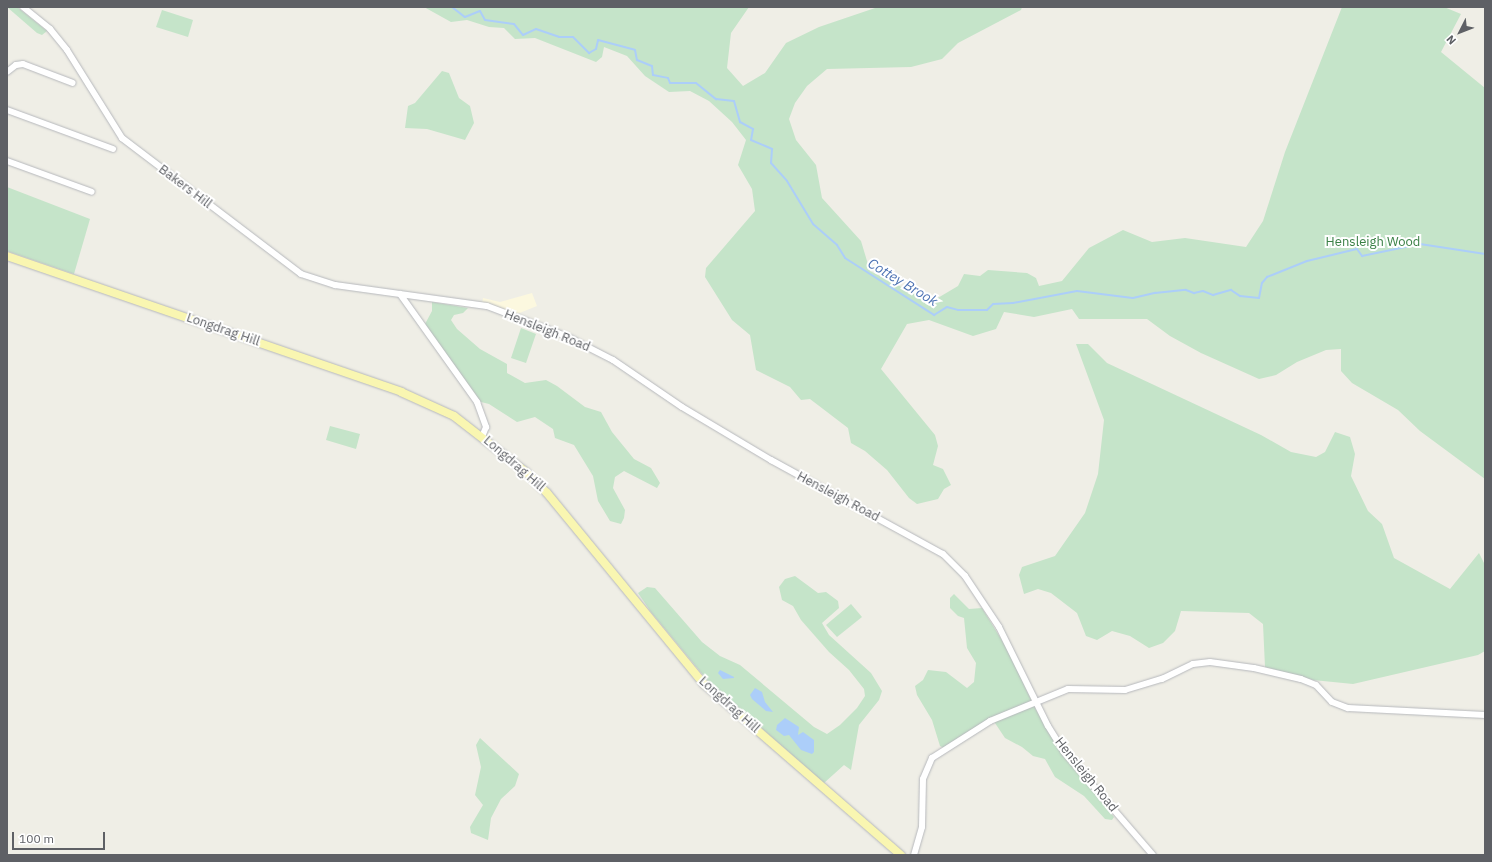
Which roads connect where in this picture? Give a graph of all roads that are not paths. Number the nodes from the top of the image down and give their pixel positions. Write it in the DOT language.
graph roads {
  1 [pos="23,7"];
  2 [pos="8,71"];
  3 [pos="73,83"];
  4 [pos="7,110"];
  5 [pos="113,149"];
  6 [pos="7,162"];
  7 [pos="92,192"];
  8 [pos="7,256"];
  9 [pos="400,294"];
  10 [pos="482,437"];
  11 [pos="1036,702"];
  12 [pos="1485,715"];
  13 [pos="901,855"];
  14 [pos="914,855"];
  15 [pos="1153,855"];
  1 -- 9 [label="street, Bakers Hill"];
  2 -- 3 [label="street"];
  4 -- 5 [label="street"];
  6 -- 7 [label="street"];
  8 -- 10 [label="main road, Longdrag Hill"];
  9 -- 10 [label="street"];
  9 -- 11 [label="street, Hensleigh Road"];
  10 -- 13 [label="main road, Longdrag Hill"];
  11 -- 12 [label="street"];
  11 -- 14 [label="street"];
  11 -- 15 [label="street, Hensleigh Road"];
}
